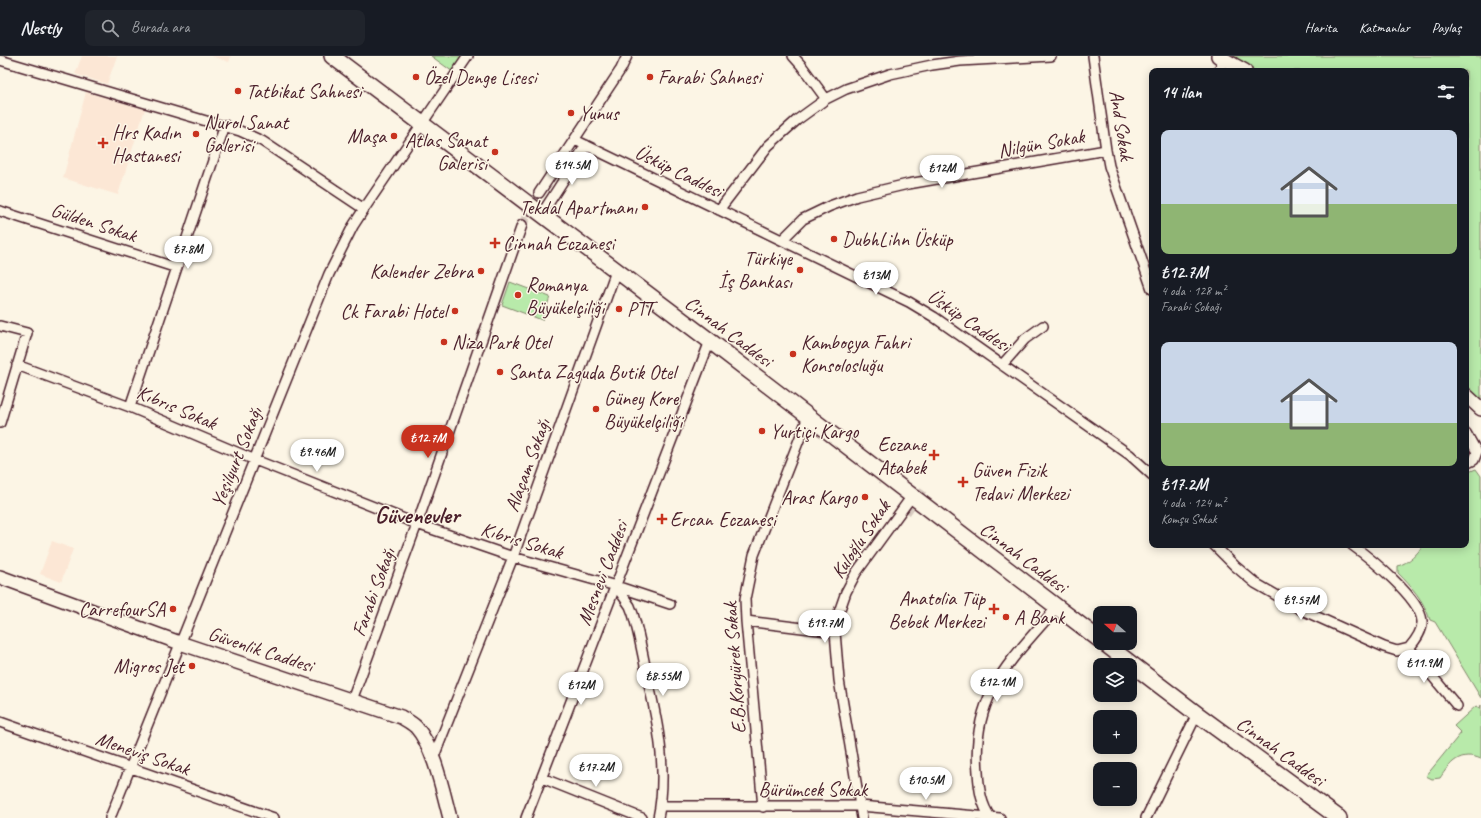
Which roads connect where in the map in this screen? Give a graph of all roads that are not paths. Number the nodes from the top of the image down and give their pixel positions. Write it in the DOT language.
graph roads {
  1 [pos="332,56"];
  2 [pos="468,56"];
  3 [pos="626,56"];
  4 [pos="792,56"];
  5 [pos="1051,56"];
  6 [pos="1094,56"];
  7 [pos="0,60"];
  8 [pos="1220,62"];
  9 [pos="1237,68"];
  10 [pos="826,99"];
  11 [pos="422,124"];
  12 [pos="225,125"];
  13 [pos="575,140"];
  14 [pos="586,146"];
  15 [pos="1106,150"];
  16 [pos="539,194"];
  17 [pos="364,209"];
  18 [pos="719,210"];
  19 [pos="0,211"];
  20 [pos="541,215"];
  21 [pos="522,225"];
  22 [pos="782,240"];
  23 [pos="177,268"];
  24 [pos="616,271"];
  25 [pos="1149,280"];
  26 [pos="0,326"];
  27 [pos="1043,326"];
  28 [pos="710,341"];
  29 [pos="17,365"];
  30 [pos="1002,365"];
  31 [pos="1469,398"];
  32 [pos="130,407"];
  33 [pos="1481,409"];
  34 [pos="808,417"];
  35 [pos="0,423"];
  36 [pos="1469,438"];
  37 [pos="255,460"];
  38 [pos="1469,462"];
  39 [pos="1149,472"];
  40 [pos="912,496"];
  41 [pos="417,524"];
  42 [pos="1217,548"];
  43 [pos="1356,548"];
  44 [pos="513,557"];
  45 [pos="0,577"];
  46 [pos="616,586"];
  47 [pos="670,604"];
  48 [pos="1057,607"];
  49 [pos="746,620"];
  50 [pos="835,632"];
  51 [pos="1093,635"];
  52 [pos="180,643"];
  53 [pos="1409,648"];
  54 [pos="1113,650"];
  55 [pos="352,700"];
  56 [pos="1457,706"];
  57 [pos="1197,714"];
  58 [pos="0,722"];
  59 [pos="433,760"];
  60 [pos="130,768"];
  61 [pos="542,778"];
  62 [pos="660,806"];
  63 [pos="860,806"];
  64 [pos="763,807"];
  65 [pos="991,817"];
  66 [pos="110,818"];
  67 [pos="274,818"];
  68 [pos="450,818"];
  69 [pos="526,818"];
  70 [pos="642,818"];
  71 [pos="658,818"];
  72 [pos="862,818"];
  73 [pos="1000,818"];
  74 [pos="1146,818"];
  75 [pos="1339,818"];
  1 -- 11 [label="main road, Cinnah Caddesi"];
  2 -- 11 [label="street, Yeşilyurt Sokağı"];
  3 -- 13 [label="street"];
  4 -- 10 [label="street"];
  5 -- 10 [label="street"];
  6 -- 15 [label="street, And Sokak"];
  7 -- 12 [label="street"];
  8 -- 9 [label="main road"];
  10 -- 18 [label="street"];
  11 -- 17 [label="street, Yeşilyurt Sokağı"];
  11 -- 20 [label="main road, Cinnah Caddesi"];
  12 -- 17 [label="street"];
  12 -- 23 [label="street"];
  13 -- 14 [label="street, Üsküp Caddesi"];
  13 -- 16 [label="street"];
  14 -- 18 [label="street, Üsküp Caddesi"];
  14 -- 20 [label="street"];
  15 -- 22 [label="street, Nilgün Sokak"];
  15 -- 25 [label="street, And Sokak"];
  17 -- 37 [label="street, Yeşilyurt Sokağı"];
  18 -- 22 [label="street, Üsküp Caddesi"];
  19 -- 23 [label="street, Gülden Sokak"];
  20 -- 24 [label="main road, Cinnah Caddesi"];
  21 -- 41 [label="street, Farabi Sokağı"];
  22 -- 30 [label="street, Üsküp Caddesi"];
  23 -- 32 [label="street"];
  24 -- 28 [label="main road, Cinnah Caddesi"];
  24 -- 44 [label="street, Alaçam Sokağı"];
  26 -- 29 [label="street"];
  27 -- 30 [label="street"];
  28 -- 34 [label="main road, Cinnah Caddesi"];
  28 -- 46 [label="street, Mesnevi Caddesi"];
  29 -- 32 [label="street, Kıbrıs Sokak"];
  29 -- 35 [label="street"];
  30 -- 39 [label="street, Üsküp Caddesi"];
  31 -- 33 [label="main road"];
  32 -- 37 [label="street, Kıbrıs Sokak"];
  34 -- 40 [label="main road, Cinnah Caddesi"];
  34 -- 49 [label="street, E.B.Koryürek Sokak"];
  36 -- 38 [label="street"];
  37 -- 41 [label="street, Kıbrıs Sokak"];
  37 -- 52 [label="street, Yeşilyurt Sokağı"];
  40 -- 48 [label="main road, Cinnah Caddesi"];
  40 -- 50 [label="street, Kuloğlu Sokak"];
  41 -- 44 [label="street, Kıbrıs Sokak"];
  41 -- 55 [label="street, Farabi Sokağı"];
  42 -- 53 [label="street"];
  43 -- 53 [label="street"];
  44 -- 46 [label="street, Kıbrıs Sokak"];
  44 -- 59 [label="street, Alaçam Sokağı"];
  45 -- 52 [label="main road, Güvenlik Caddesi"];
  46 -- 47 [label="street, Kıbrıs Sokak"];
  46 -- 61 [label="street, Mesnevi Caddesi"];
  46 -- 62 [label="street"];
  48 -- 51 [label="main road, Cinnah Caddesi"];
  48 -- 65 [label="street"];
  49 -- 50 [label="street"];
  49 -- 64 [label="street, E.B.Koryürek Sokak"];
  50 -- 63 [label="street, Kuloğlu Sokak"];
  52 -- 55 [label="main road, Güvenlik Caddesi"];
  52 -- 60 [label="street, Yeşilyurt Sokağı"];
  53 -- 56 [label="street"];
  54 -- 57 [label="main road, Cinnah Caddesi"];
  55 -- 59 [label="main road, Güvenlik Caddesi"];
  57 -- 74 [label="street"];
  57 -- 75 [label="main road, Cinnah Caddesi"];
  58 -- 60 [label="street, Meneviş Sokak"];
  59 -- 68 [label="main road, Güvenlik Caddesi"];
  60 -- 66 [label="street, Yeşilyurt Sokağı"];
  60 -- 67 [label="street, Meneviş Sokak"];
  61 -- 69 [label="street, Mesnevi Caddesi"];
  61 -- 70 [label="street"];
  62 -- 64 [label="street, Bürümcek Sokak"];
  62 -- 71 [label="street"];
  63 -- 64 [label="street, Bürümcek Sokak"];
  63 -- 65 [label="street, Bürümcek Sokak"];
  63 -- 72 [label="street, Kuloğlu Sokak"];
  65 -- 73 [label="street, Bürümcek Sokak"];
}
